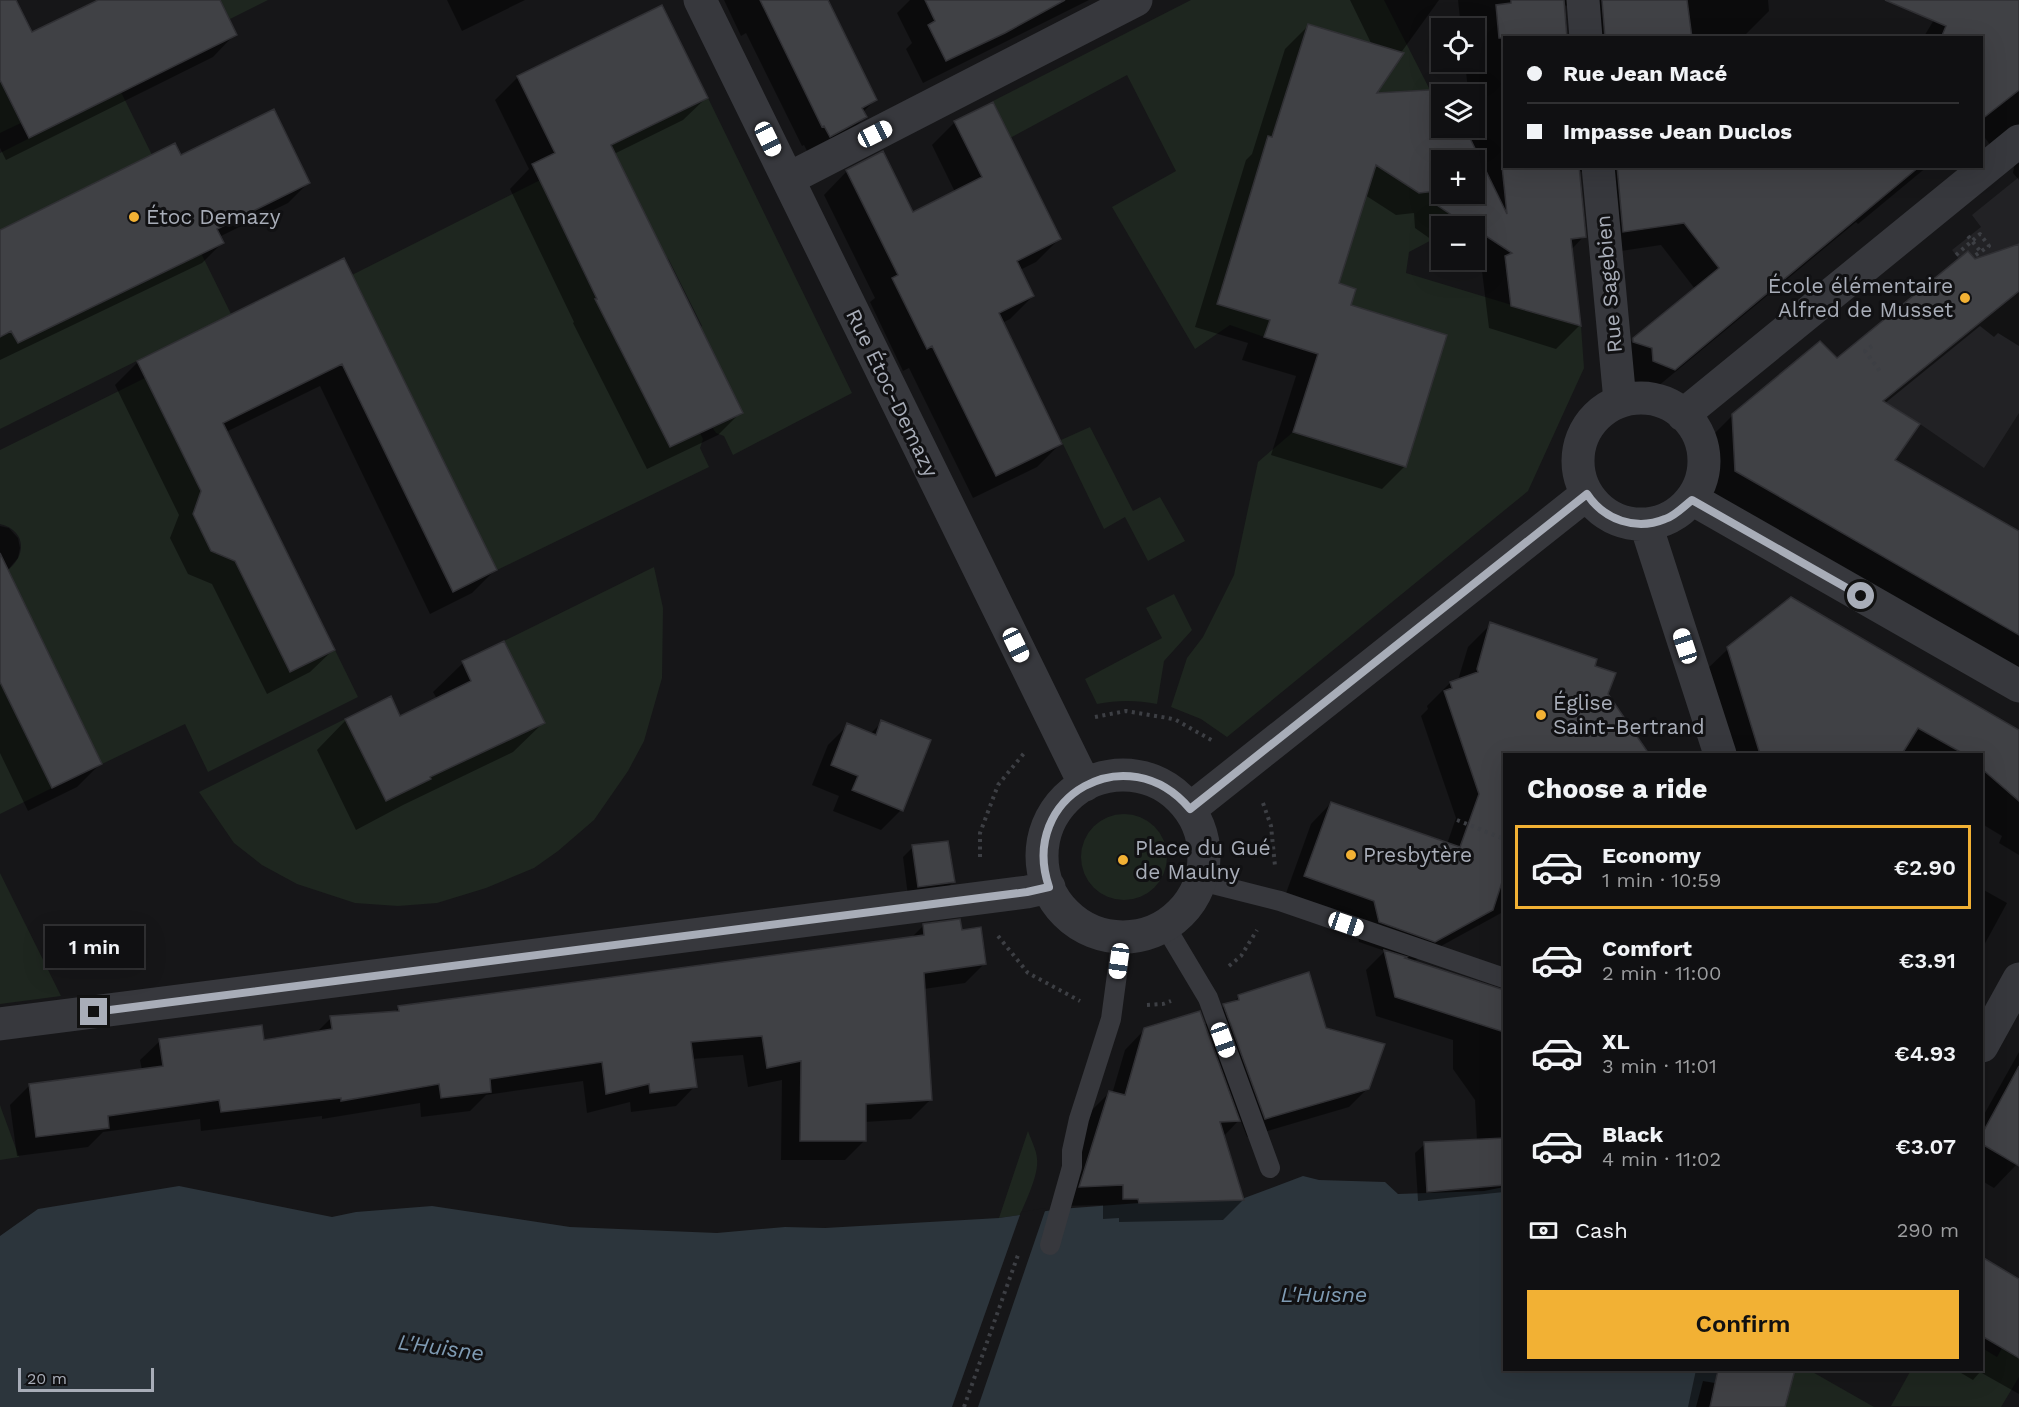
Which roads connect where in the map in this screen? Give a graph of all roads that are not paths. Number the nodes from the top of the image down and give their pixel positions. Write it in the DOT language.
graph roads {
  1 [pos="700,0"];
  2 [pos="1136,0"];
  3 [pos="1582,0"];
  4 [pos="1586,36"];
  5 [pos="2019,141"];
  6 [pos="1598,168"];
  7 [pos="788,179"];
  8 [pos="1620,401"];
  9 [pos="1683,415"];
  10 [pos="1587,494"];
  11 [pos="1692,500"];
  12 [pos="1646,525"];
  13 [pos="2019,686"];
  14 [pos="1720,753"];
  15 [pos="1084,785"];
  16 [pos="1190,809"];
  17 [pos="1201,881"];
  18 [pos="1049,887"];
  19 [pos="1165,926"];
  20 [pos="1122,937"];
  21 [pos="1503,978"];
  22 [pos="2019,979"];
  23 [pos="0,1024"];
  24 [pos="1983,1044"];
  25 [pos="1270,1168"];
  26 [pos="1050,1245"];
  1 -- 7 [label="street, Rue Étoc-Demazy"];
  2 -- 7 [label="street"];
  3 -- 4 [label="street"];
  5 -- 9 [label="street"];
  6 -- 8 [label="street, Rue Sagebien"];
  7 -- 15 [label="street, Rue Étoc-Demazy"];
  8 -- 9 [label="street"];
  8 -- 10 [label="street"];
  9 -- 11 [label="street"];
  10 -- 12 [label="street"];
  10 -- 16 [label="street"];
  11 -- 12 [label="street"];
  11 -- 13 [label="street"];
  12 -- 14 [label="street"];
  15 -- 16 [label="street"];
  15 -- 18 [label="street"];
  16 -- 17 [label="street"];
  17 -- 19 [label="street"];
  17 -- 21 [label="lane"];
  18 -- 20 [label="street"];
  18 -- 23 [label="street"];
  19 -- 20 [label="street"];
  19 -- 25 [label="lane"];
  20 -- 26 [label="lane"];
  22 -- 24 [label="street"];
}
